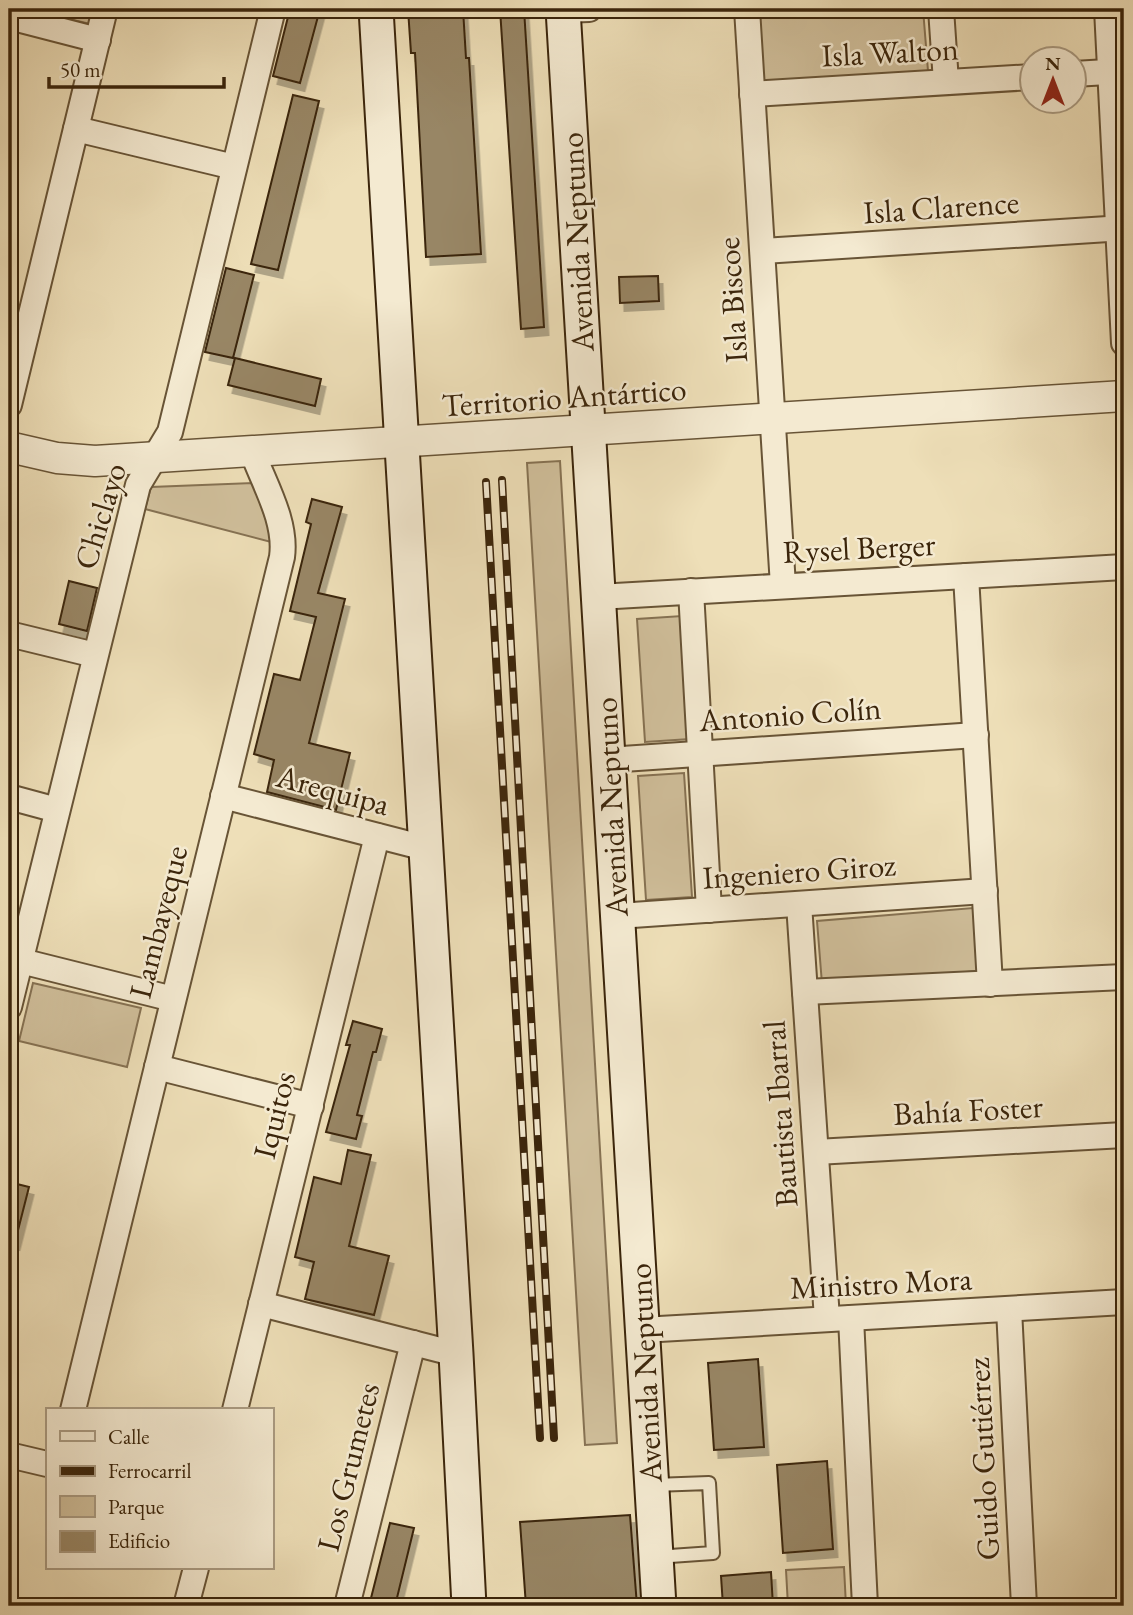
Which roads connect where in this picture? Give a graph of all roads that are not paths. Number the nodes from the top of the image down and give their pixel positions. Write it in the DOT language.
graph roads {
  1 [pos="105,9"];
  2 [pos="272,9"];
  3 [pos="376,9"];
  4 [pos="572,9"];
  5 [pos="747,9"];
  6 [pos="942,9"];
  7 [pos="1107,9"];
  8 [pos="9,18"];
  9 [pos="98,40"];
  10 [pos="1117,72"];
  11 [pos="1088,73"];
  12 [pos="1018,78"];
  13 [pos="946,82"];
  14 [pos="752,94"];
  15 [pos="76,128"];
  16 [pos="234,167"];
  17 [pos="1121,229"];
  18 [pos="762,251"];
  19 [pos="1124,343"];
  20 [pos="1124,396"];
  21 [pos="9,405"];
  22 [pos="773,419"];
  23 [pos="588,430"];
  24 [pos="402,442"];
  25 [pos="9,447"];
  26 [pos="252,451"];
  27 [pos="153,458"];
  28 [pos="1124,567"];
  29 [pos="966,576"];
  30 [pos="783,586"];
  31 [pos="691,591"];
  32 [pos="598,597"];
  33 [pos="9,634"];
  34 [pos="95,655"];
  35 [pos="976,735"];
  36 [pos="700,754"];
  37 [pos="608,760"];
  38 [pos="223,796"];
  39 [pos="9,797"];
  40 [pos="57,810"];
  41 [pos="377,836"];
  42 [pos="425,848"];
  43 [pos="985,891"];
  44 [pos="799,904"];
  45 [pos="709,910"];
  46 [pos="618,916"];
  47 [pos="14,960"];
  48 [pos="1124,977"];
  49 [pos="990,984"];
  50 [pos="805,992"];
  51 [pos="173,999"];
  52 [pos="9,1007"];
  53 [pos="156,1068"];
  54 [pos="311,1105"];
  55 [pos="1124,1135"];
  56 [pos="816,1152"];
  57 [pos="1124,1302"];
  58 [pos="261,1304"];
  59 [pos="1009,1309"];
  60 [pos="851,1318"];
  61 [pos="827,1319"];
  62 [pos="642,1330"];
  63 [pos="413,1343"];
  64 [pos="456,1354"];
  65 [pos="73,1408"];
  66 [pos="235,1408"];
  67 [pos="9,1455"];
  68 [pos="46,1464"];
  69 [pos="652,1485"];
  70 [pos="656,1557"];
  71 [pos="195,1570"];
  72 [pos="186,1606"];
  73 [pos="347,1606"];
  74 [pos="468,1606"];
  75 [pos="659,1606"];
  76 [pos="865,1606"];
  77 [pos="1024,1606"];
  1 -- 9 [label="street"];
  2 -- 16 [label="street, Chiclayo"];
  3 -- 24 [label="main road"];
  4 -- 23 [label="main road, Avenida Neptuno"];
  5 -- 14 [label="street, Isla Biscoe"];
  6 -- 13 [label="street"];
  7 -- 10 [label="street"];
  8 -- 9 [label="street"];
  9 -- 15 [label="street"];
  10 -- 11 [label="street"];
  10 -- 17 [label="street"];
  12 -- 13 [label="street, Isla Walton"];
  13 -- 14 [label="street, Isla Walton"];
  14 -- 18 [label="street, Isla Biscoe"];
  15 -- 16 [label="street"];
  15 -- 21 [label="street"];
  16 -- 27 [label="street, Chiclayo"];
  17 -- 18 [label="street, Isla Clarence"];
  17 -- 19 [label="street"];
  18 -- 22 [label="street, Isla Biscoe"];
  20 -- 22 [label="street, Territorio Antártico"];
  22 -- 23 [label="street, Territorio Antártico"];
  22 -- 30 [label="street, Isla Biscoe"];
  23 -- 24 [label="street, Territorio Antártico"];
  23 -- 32 [label="main road, Avenida Neptuno"];
  24 -- 26 [label="street, Territorio Antártico"];
  24 -- 42 [label="main road"];
  25 -- 27 [label="street, Territorio Antártico"];
  26 -- 27 [label="street, Territorio Antártico"];
  26 -- 38 [label="street, Lambayeque"];
  27 -- 34 [label="street, Chiclayo"];
  28 -- 29 [label="street, Rysel Berger"];
  29 -- 30 [label="street, Rysel Berger"];
  29 -- 35 [label="street"];
  30 -- 31 [label="street, Rysel Berger"];
  31 -- 32 [label="street, Rysel Berger"];
  31 -- 36 [label="street"];
  32 -- 37 [label="main road, Avenida Neptuno"];
  33 -- 34 [label="street"];
  34 -- 40 [label="street, Chiclayo"];
  35 -- 36 [label="street, Antonio Colín"];
  35 -- 43 [label="street"];
  36 -- 37 [label="street, Antonio Colín"];
  36 -- 45 [label="street"];
  37 -- 46 [label="main road, Avenida Neptuno"];
  38 -- 41 [label="street, Arequipa"];
  38 -- 51 [label="street, Lambayeque"];
  39 -- 40 [label="street"];
  40 -- 47 [label="street, Chiclayo"];
  41 -- 42 [label="street, Arequipa"];
  41 -- 54 [label="street, Iquitos"];
  42 -- 64 [label="main road"];
  43 -- 44 [label="street, Ingeniero Giroz"];
  43 -- 49 [label="street"];
  44 -- 45 [label="street, Ingeniero Giroz"];
  44 -- 50 [label="street, Bautista Ibarral"];
  45 -- 46 [label="street, Ingeniero Giroz"];
  46 -- 62 [label="main road, Avenida Neptuno"];
  47 -- 51 [label="street"];
  47 -- 52 [label="street, Chiclayo"];
  48 -- 49 [label="street"];
  49 -- 50 [label="street"];
  50 -- 56 [label="street, Bautista Ibarral"];
  51 -- 53 [label="street, Lambayeque"];
  53 -- 54 [label="street"];
  53 -- 65 [label="street, Lambayeque"];
  54 -- 58 [label="street, Iquitos"];
  55 -- 56 [label="street, Bahía Foster"];
  56 -- 61 [label="street, Bautista Ibarral"];
  57 -- 59 [label="street, Ministro Mora"];
  58 -- 63 [label="street"];
  58 -- 66 [label="street, Iquitos"];
  59 -- 60 [label="street, Ministro Mora"];
  59 -- 77 [label="street, Guido Gutiérrez"];
  60 -- 61 [label="street, Ministro Mora"];
  60 -- 76 [label="street"];
  61 -- 62 [label="street, Ministro Mora"];
  62 -- 69 [label="main road, Avenida Neptuno"];
  63 -- 64 [label="street"];
  63 -- 73 [label="street, Los Grumetes"];
  64 -- 74 [label="main road"];
  67 -- 68 [label="street"];
  69 -- 70 [label="main road, Avenida Neptuno"];
  69 -- 70 [label="lane"];
  70 -- 75 [label="main road, Avenida Neptuno"];
  71 -- 72 [label="street"];
}
